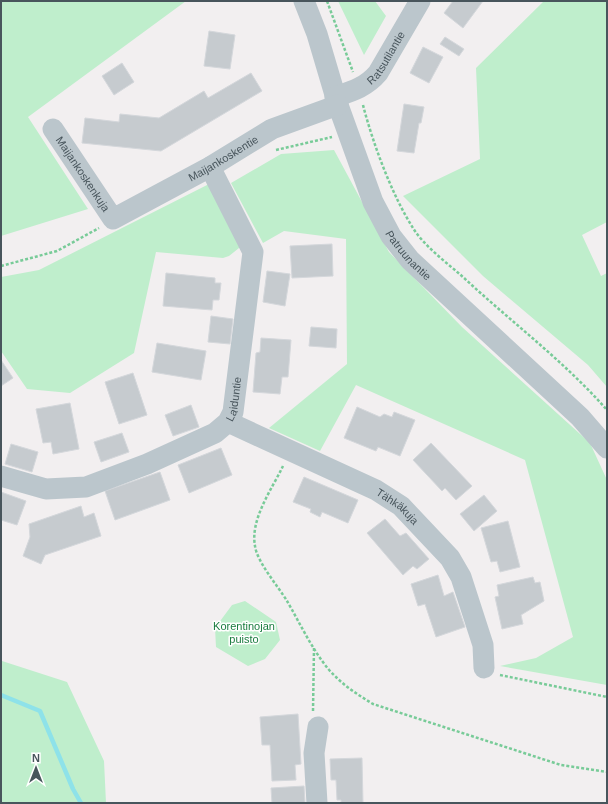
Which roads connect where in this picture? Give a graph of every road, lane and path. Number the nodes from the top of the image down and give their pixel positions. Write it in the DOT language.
graph roads {
  1 [pos="304,1"];
  2 [pos="328,1"];
  3 [pos="420,1"];
  4 [pos="359,89"];
  5 [pos="336,101"];
  6 [pos="53,128"];
  7 [pos="369,128"];
  8 [pos="348,134"];
  9 [pos="274,151"];
  10 [pos="210,167"];
  11 [pos="113,219"];
  12 [pos="1,266"];
  13 [pos="607,410"];
  14 [pos="228,422"];
  15 [pos="607,448"];
  16 [pos="290,452"];
  17 [pos="1,476"];
  18 [pos="314,647"];
  19 [pos="484,668"];
  20 [pos="607,697"];
  21 [pos="318,727"];
  22 [pos="607,772"];
  23 [pos="317,803"];
  1 -- 5 [label="street, Patruunantie"];
  2 -- 4 [label="path"];
  3 -- 4 [label="street, Ratsutilantie"];
  4 -- 5 [label="street, Ratsutilantie"];
  4 -- 7 [label="path"];
  5 -- 8 [label="street, Patruunantie"];
  5 -- 10 [label="street, Maijankoskentie"];
  6 -- 11 [label="street, Maijankoskenkuja"];
  7 -- 8 [label="path"];
  7 -- 13 [label="path"];
  8 -- 9 [label="path"];
  8 -- 15 [label="street, Patruunantie"];
  10 -- 11 [label="street, Maijankoskentie"];
  10 -- 14 [label="street, Laiduntie"];
  11 -- 12 [label="path"];
  14 -- 16 [label="street, Tähkäkuja"];
  14 -- 17 [label="street, Laiduntie"];
  16 -- 18 [label="path"];
  16 -- 19 [label="street, Tähkäkuja"];
  18 -- 21 [label="path"];
  18 -- 22 [label="path"];
  19 -- 20 [label="path"];
  21 -- 23 [label="street"];
}
